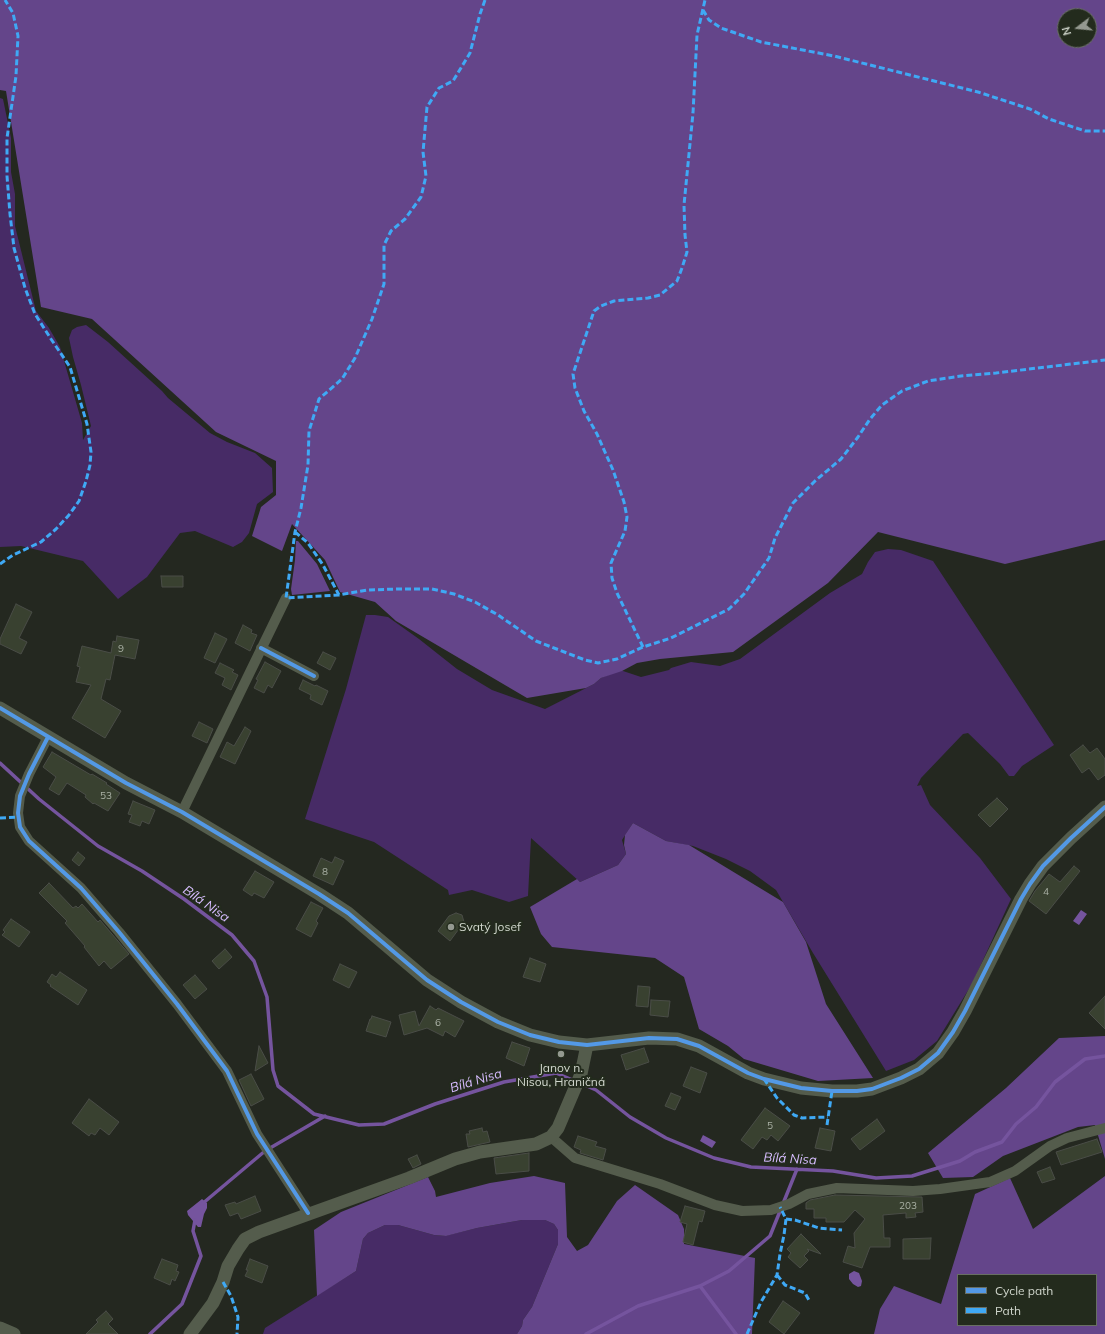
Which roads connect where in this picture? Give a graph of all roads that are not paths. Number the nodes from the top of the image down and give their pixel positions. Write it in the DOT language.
graph roads {
  1 [pos="286,598"];
  2 [pos="261,648"];
  3 [pos="314,676"];
  4 [pos="0,708"];
  5 [pos="48,737"];
  6 [pos="1105,807"];
  7 [pos="182,812"];
  8 [pos="587,1045"];
  9 [pos="1105,1128"];
  10 [pos="551,1137"];
  11 [pos="308,1213"];
  12 [pos="0,1328"];
  13 [pos="14,1334"];
  14 [pos="190,1334"];
  1 -- 2 [label="street"];
  2 -- 3 [label="street"];
  2 -- 7 [label="street"];
  4 -- 5 [label="street"];
  5 -- 7 [label="street"];
  5 -- 11 [label="street"];
  6 -- 8 [label="street"];
  7 -- 8 [label="street"];
  8 -- 10 [label="street"];
  9 -- 10 [label="street"];
  10 -- 11 [label="street"];
  11 -- 14 [label="street"];
  12 -- 13 [label="street"];
}
